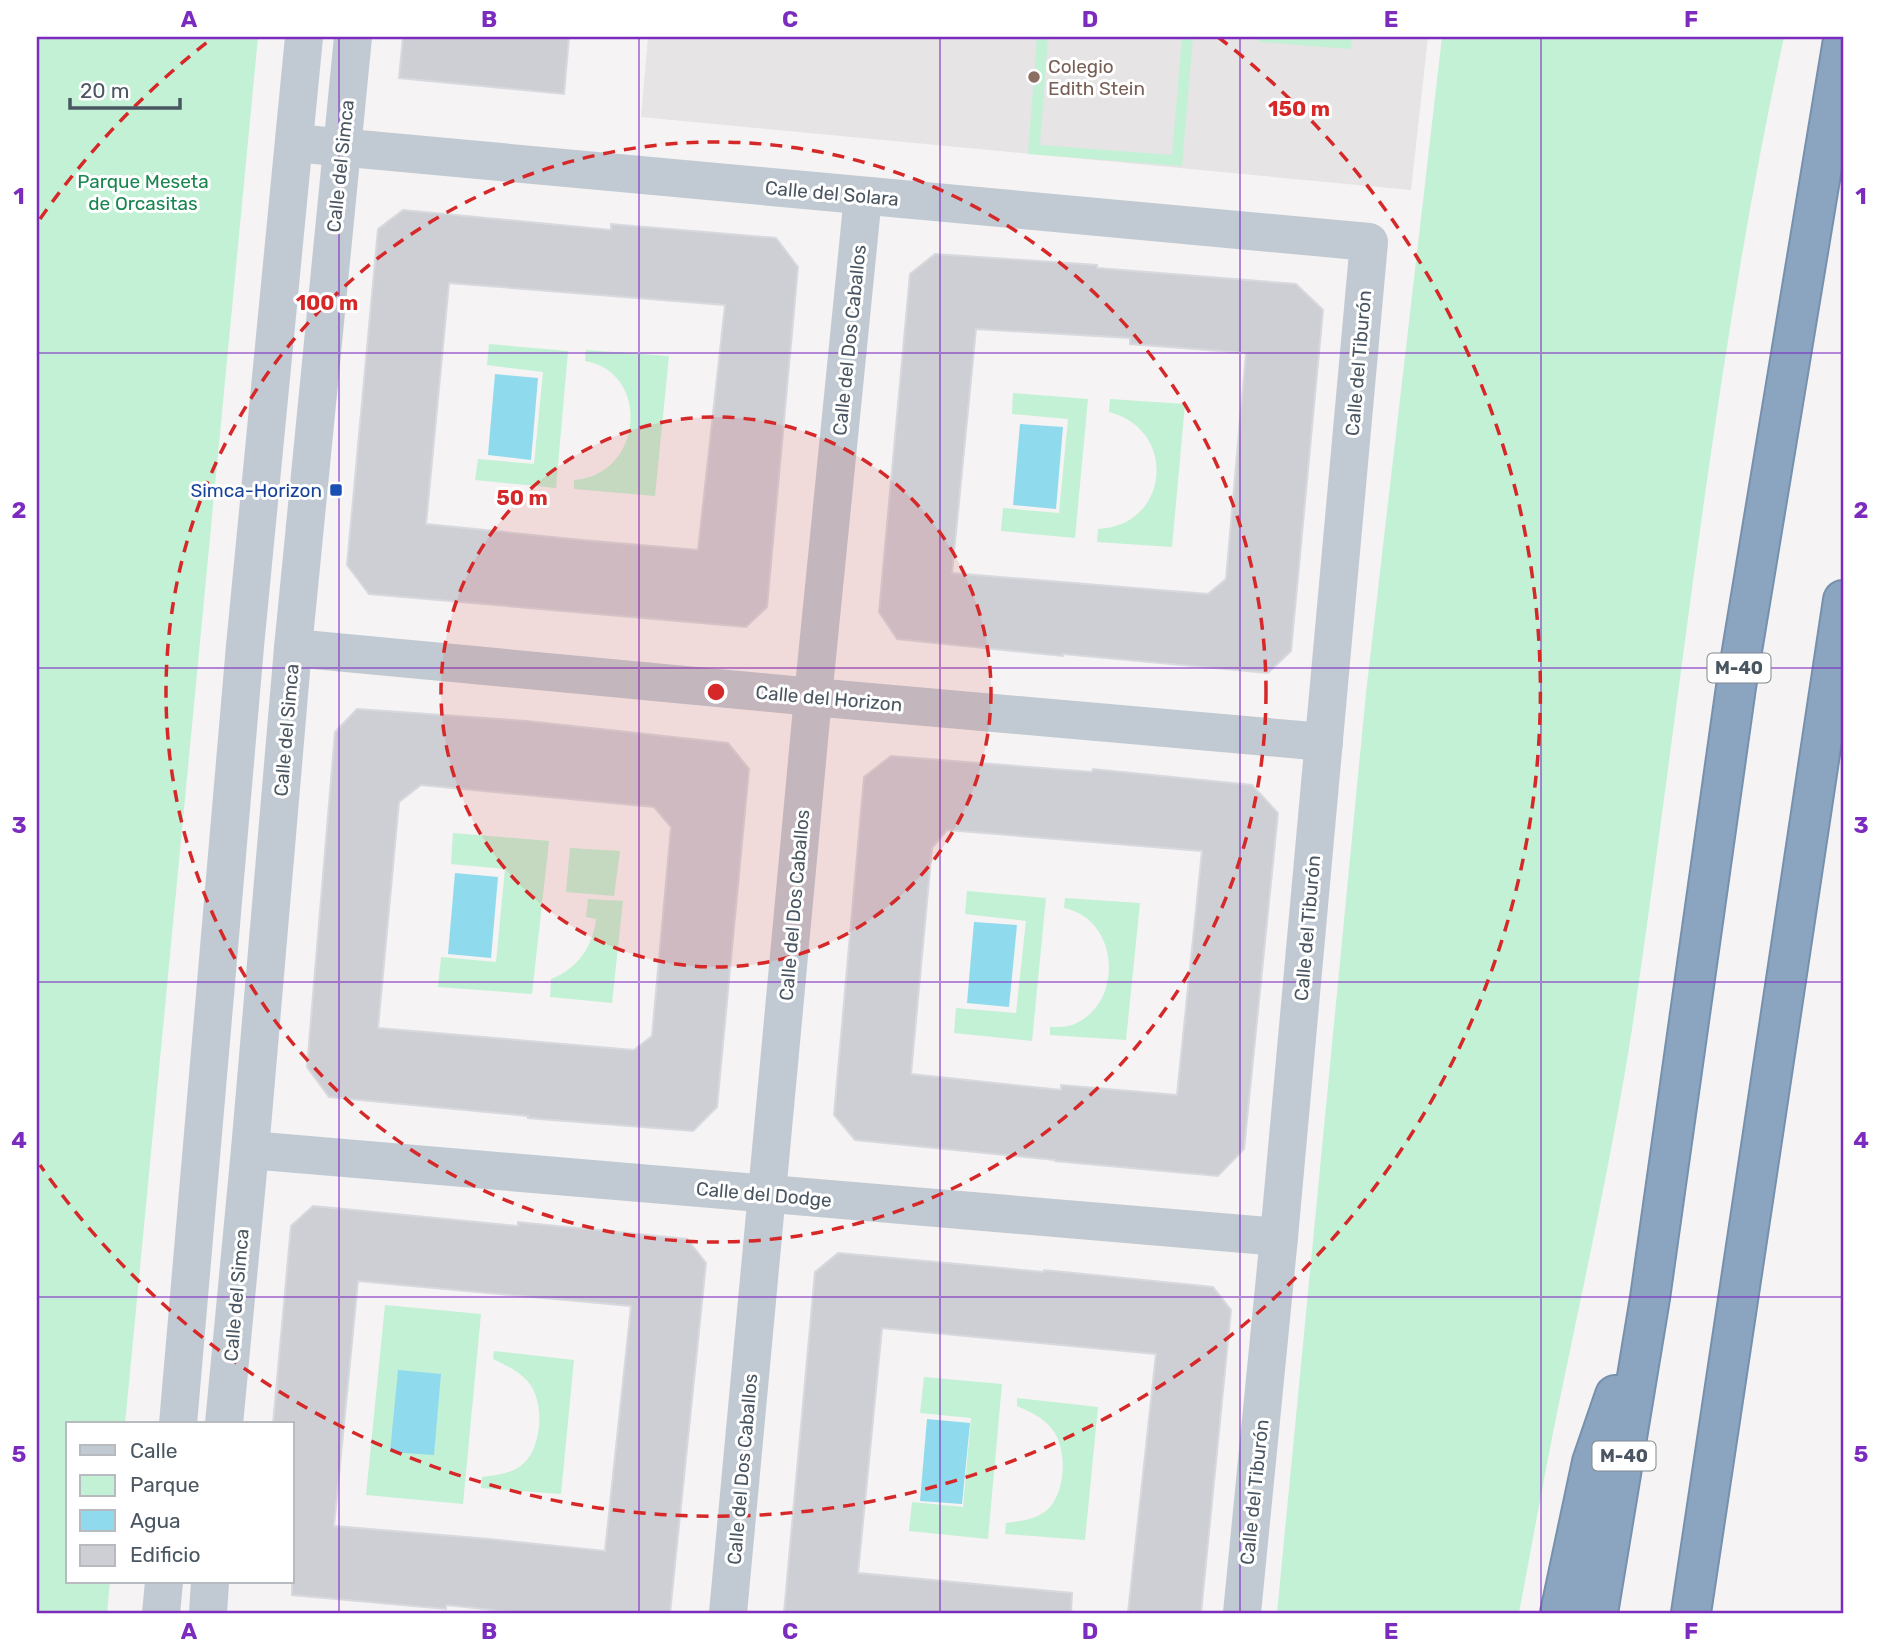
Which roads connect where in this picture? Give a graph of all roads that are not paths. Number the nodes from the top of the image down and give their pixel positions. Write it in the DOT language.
graph roads {
  1 [pos="304,37"];
  2 [pos="353,37"];
  3 [pos="1843,40"];
  4 [pos="294,143"];
  5 [pos="342,147"];
  6 [pos="863,197"];
  7 [pos="1369,242"];
  8 [pos="1843,600"];
  9 [pos="293,648"];
  10 [pos="813,697"];
  11 [pos="1324,742"];
  12 [pos="250,1150"];
  13 [pos="767,1194"];
  14 [pos="1279,1237"];
  15 [pos="1650,1298"];
  16 [pos="178,1422"];
  17 [pos="224,1422"];
  18 [pos="164,1584"];
  19 [pos="210,1584"];
  20 [pos="161,1613"];
  21 [pos="208,1613"];
  22 [pos="728,1613"];
  23 [pos="1242,1613"];
  24 [pos="1560,1613"];
  25 [pos="1598,1613"];
  26 [pos="1693,1613"];
  1 -- 4 [label="street"];
  2 -- 5 [label="street, Calle del Simca"];
  3 -- 15 [label="highway, M-40"];
  4 -- 5 [label="street, Calle del Solara"];
  4 -- 16 [label="street"];
  5 -- 6 [label="street, Calle del Solara"];
  5 -- 9 [label="street, Calle del Simca"];
  6 -- 7 [label="street, Calle del Solara"];
  6 -- 10 [label="street, Calle del Dos Caballos"];
  7 -- 11 [label="street, Calle del Tiburón"];
  8 -- 26 [label="highway"];
  9 -- 10 [label="street, Calle del Horizon"];
  9 -- 12 [label="street, Calle del Simca"];
  10 -- 11 [label="street, Calle del Horizon"];
  10 -- 13 [label="street, Calle del Dos Caballos"];
  11 -- 14 [label="street, Calle del Tiburón"];
  12 -- 13 [label="street, Calle del Dodge"];
  12 -- 17 [label="street, Calle del Simca"];
  13 -- 14 [label="street, Calle del Dodge"];
  13 -- 22 [label="street, Calle del Dos Caballos"];
  14 -- 23 [label="street, Calle del Tiburón"];
  15 -- 24 [label="highway"];
  15 -- 25 [label="highway, M-40"];
  18 -- 20 [label="street"];
  19 -- 21 [label="street"];
}
